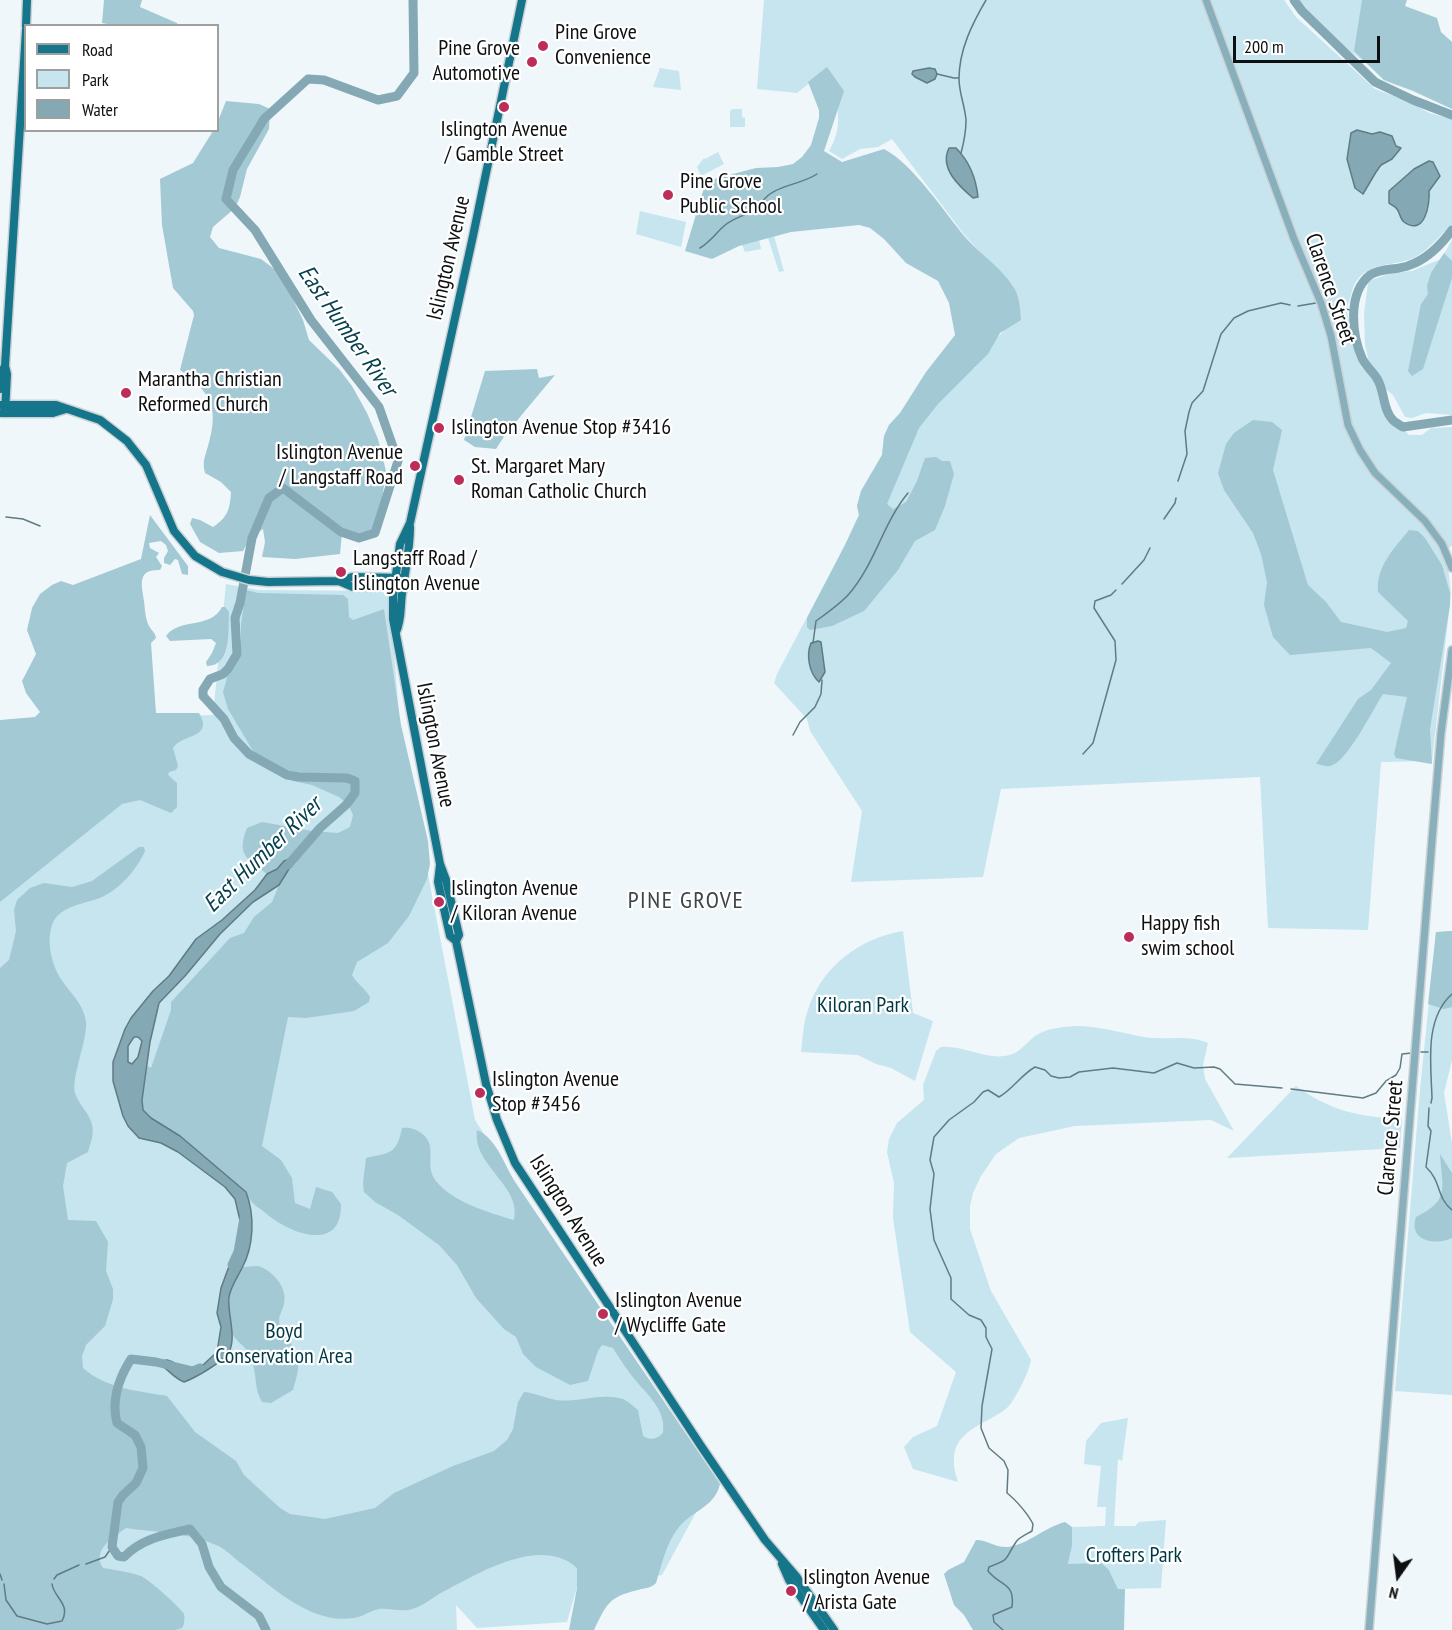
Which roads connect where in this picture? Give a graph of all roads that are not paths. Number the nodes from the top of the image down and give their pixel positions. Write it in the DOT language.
graph roads {
  1 [pos="27,0"];
  2 [pos="522,0"];
  3 [pos="1206,0"];
  4 [pos="26,24"];
  5 [pos="24,60"];
  6 [pos="5,366"];
  7 [pos="0,389"];
  8 [pos="3,409"];
  9 [pos="1452,568"];
  10 [pos="399,582"];
  11 [pos="1452,650"];
  12 [pos="780,1558"];
  13 [pos="824,1630"];
  14 [pos="834,1630"];
  15 [pos="1370,1630"];
  1 -- 4 [label="main road"];
  2 -- 10 [label="main road, Islington Avenue"];
  3 -- 9 [label="street, Clarence Street"];
  5 -- 6 [label="main road"];
  6 -- 7 [label="main road"];
  6 -- 8 [label="main road"];
  8 -- 10 [label="main road"];
  10 -- 12 [label="main road, Islington Avenue"];
  11 -- 15 [label="street, Clarence Street"];
  12 -- 13 [label="main road, Islington Avenue"];
  12 -- 14 [label="main road, Islington Avenue"];
}
